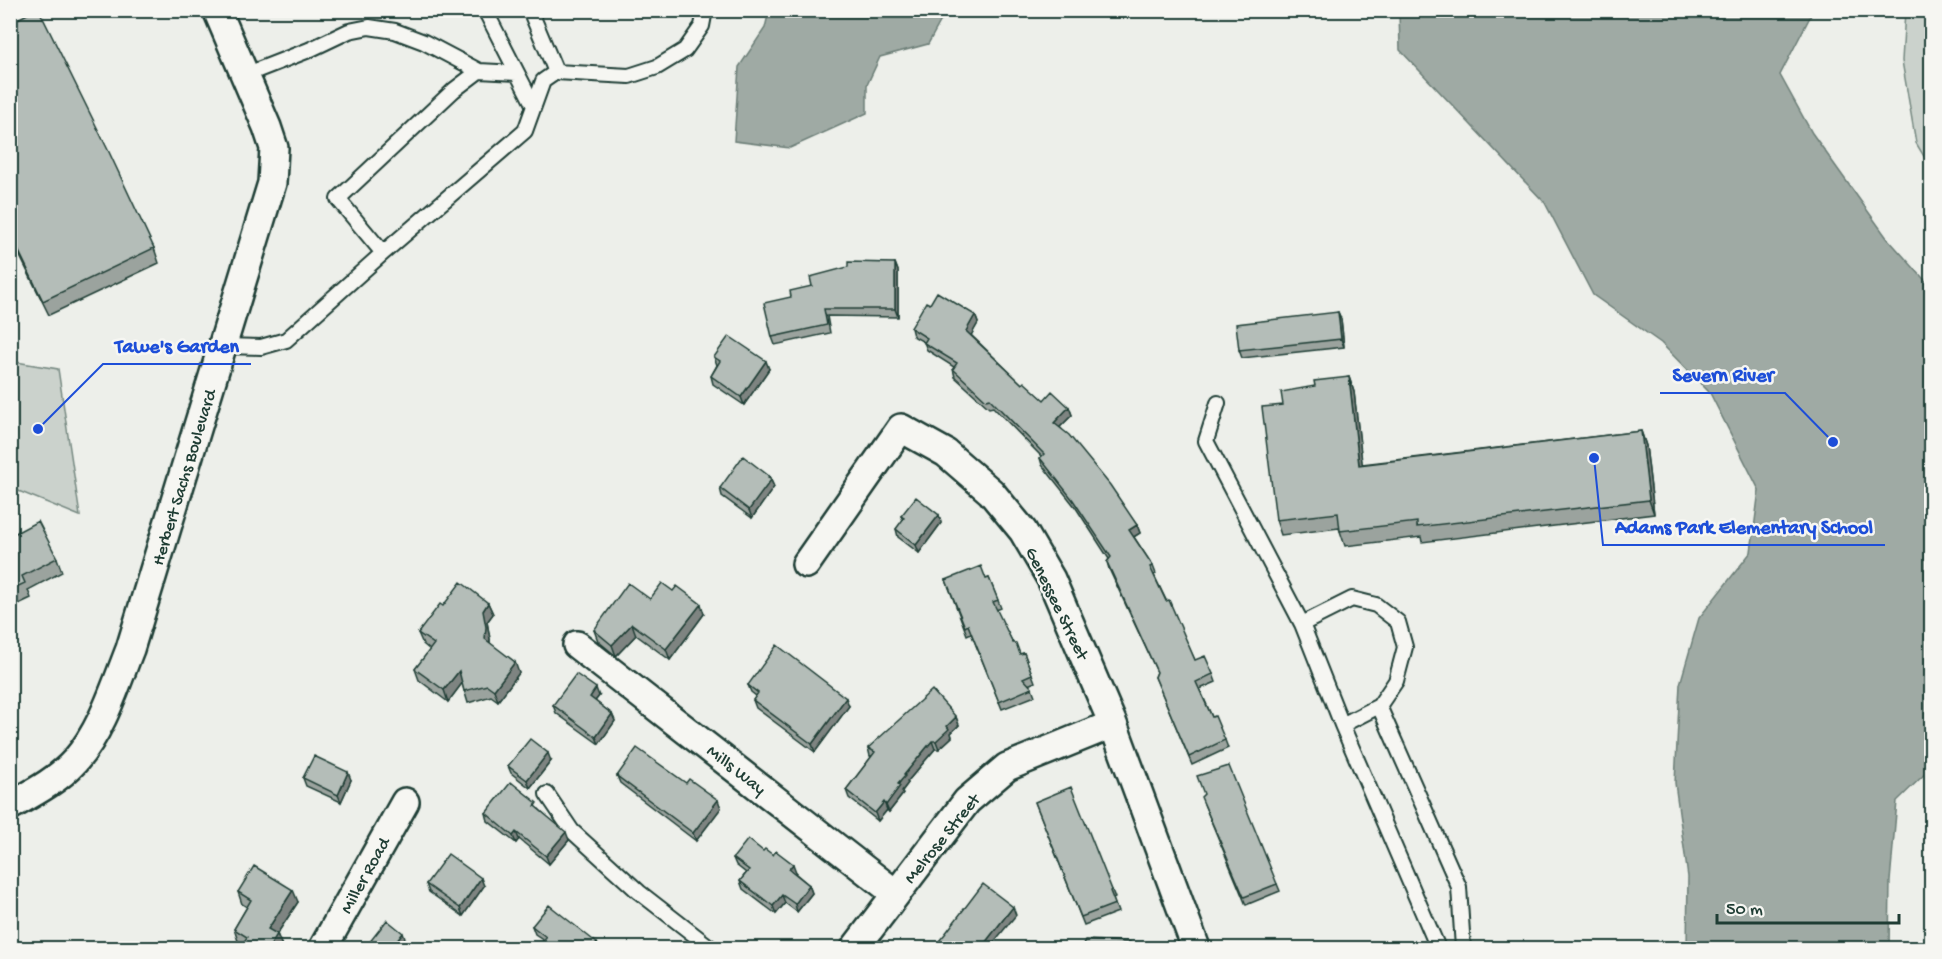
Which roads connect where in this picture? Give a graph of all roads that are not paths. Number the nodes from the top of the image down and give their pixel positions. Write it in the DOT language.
graph roads {
  1 [pos="217,10"];
  2 [pos="485,10"];
  3 [pos="530,10"];
  4 [pos="705,10"];
  5 [pos="479,71"];
  6 [pos="556,72"];
  7 [pos="517,73"];
  8 [pos="244,75"];
  9 [pos="533,104"];
  10 [pos="382,254"];
  11 [pos="224,346"];
  12 [pos="1218,403"];
  13 [pos="806,564"];
  14 [pos="1302,624"];
  15 [pos="577,645"];
  16 [pos="1379,706"];
  17 [pos="1113,724"];
  18 [pos="1342,725"];
  19 [pos="547,794"];
  20 [pos="405,802"];
  21 [pos="10,806"];
  22 [pos="896,894"];
  23 [pos="323,948"];
  24 [pos="711,948"];
  25 [pos="855,948"];
  26 [pos="1196,948"];
  27 [pos="1438,948"];
  28 [pos="1462,948"];
  1 -- 8 [label="street, Herbert Sachs Boulevard"];
  2 -- 7 [label="lane"];
  3 -- 6 [label="lane"];
  4 -- 6 [label="lane"];
  5 -- 7 [label="lane"];
  5 -- 8 [label="lane"];
  5 -- 10 [label="lane"];
  6 -- 9 [label="lane"];
  7 -- 9 [label="lane"];
  8 -- 11 [label="street, Herbert Sachs Boulevard"];
  9 -- 10 [label="lane"];
  10 -- 11 [label="lane"];
  11 -- 21 [label="street, Herbert Sachs Boulevard"];
  12 -- 14 [label="lane"];
  13 -- 17 [label="street, Genessee Street"];
  14 -- 16 [label="lane"];
  14 -- 18 [label="lane"];
  15 -- 22 [label="street, Mills Way"];
  16 -- 18 [label="lane"];
  16 -- 28 [label="lane"];
  17 -- 22 [label="street, Melrose Street"];
  17 -- 26 [label="street, Genessee Street"];
  18 -- 27 [label="lane"];
  19 -- 24 [label="lane"];
  20 -- 23 [label="street, Miller Road"];
  22 -- 25 [label="street, Melrose Street"];
}
